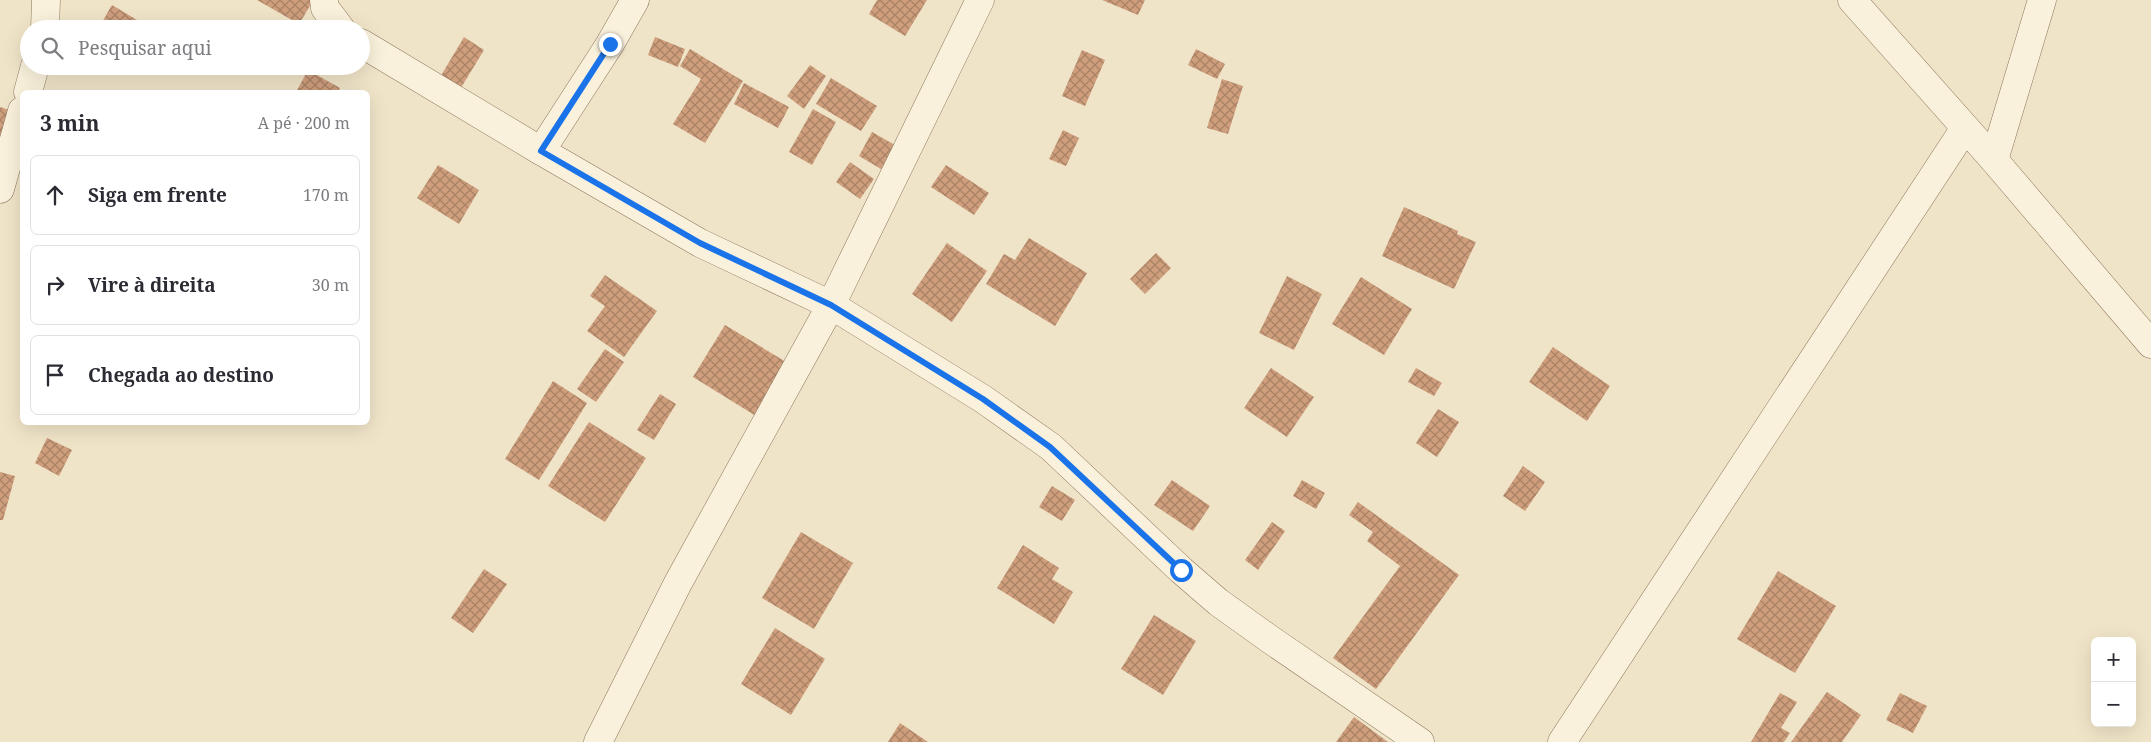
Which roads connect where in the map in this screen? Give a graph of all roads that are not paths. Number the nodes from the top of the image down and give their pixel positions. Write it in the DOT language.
graph roads {
  1 [pos="46,0"];
  2 [pos="324,0"];
  3 [pos="635,0"];
  4 [pos="980,0"];
  5 [pos="1852,0"];
  6 [pos="2042,0"];
  7 [pos="45,20"];
  8 [pos="334,20"];
  9 [pos="370,49"];
  10 [pos="33,75"];
  11 [pos="29,90"];
  12 [pos="20,117"];
  13 [pos="1965,128"];
  14 [pos="541,151"];
  15 [pos="1994,160"];
  16 [pos="0,189"];
  17 [pos="831,305"];
  18 [pos="2151,344"];
  19 [pos="598,742"];
  20 [pos="1420,742"];
  21 [pos="1562,742"];
  1 -- 7 [label="street"];
  2 -- 8 [label="street"];
  3 -- 14 [label="street"];
  4 -- 17 [label="street"];
  5 -- 13 [label="street"];
  6 -- 15 [label="street"];
  9 -- 14 [label="street"];
  10 -- 11 [label="street"];
  12 -- 16 [label="street"];
  13 -- 15 [label="street"];
  13 -- 21 [label="street"];
  14 -- 17 [label="street"];
  15 -- 18 [label="street"];
  17 -- 19 [label="street"];
  17 -- 20 [label="street"];
}
